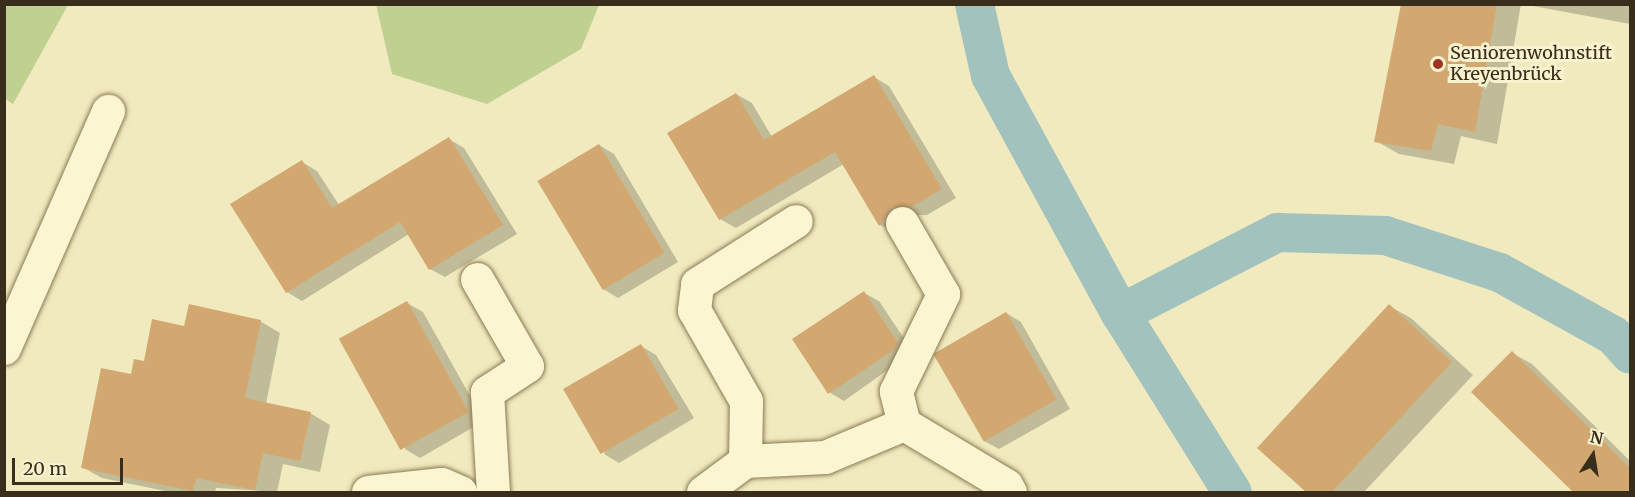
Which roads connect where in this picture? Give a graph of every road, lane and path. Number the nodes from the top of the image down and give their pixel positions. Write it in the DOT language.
graph roads {
  1 [pos="108,111"];
  2 [pos="796,221"];
  3 [pos="902,223"];
  4 [pos="477,279"];
  5 [pos="4,348"];
  6 [pos="904,424"];
  7 [pos="745,461"];
  8 [pos="368,492"];
  9 [pos="460,492"];
  10 [pos="493,492"];
  11 [pos="703,492"];
  12 [pos="1010,492"];
  1 -- 5 [label="street"];
  2 -- 7 [label="street"];
  3 -- 6 [label="street"];
  4 -- 10 [label="street"];
  6 -- 7 [label="street"];
  6 -- 12 [label="street"];
  7 -- 11 [label="street"];
  8 -- 9 [label="street"];
}
